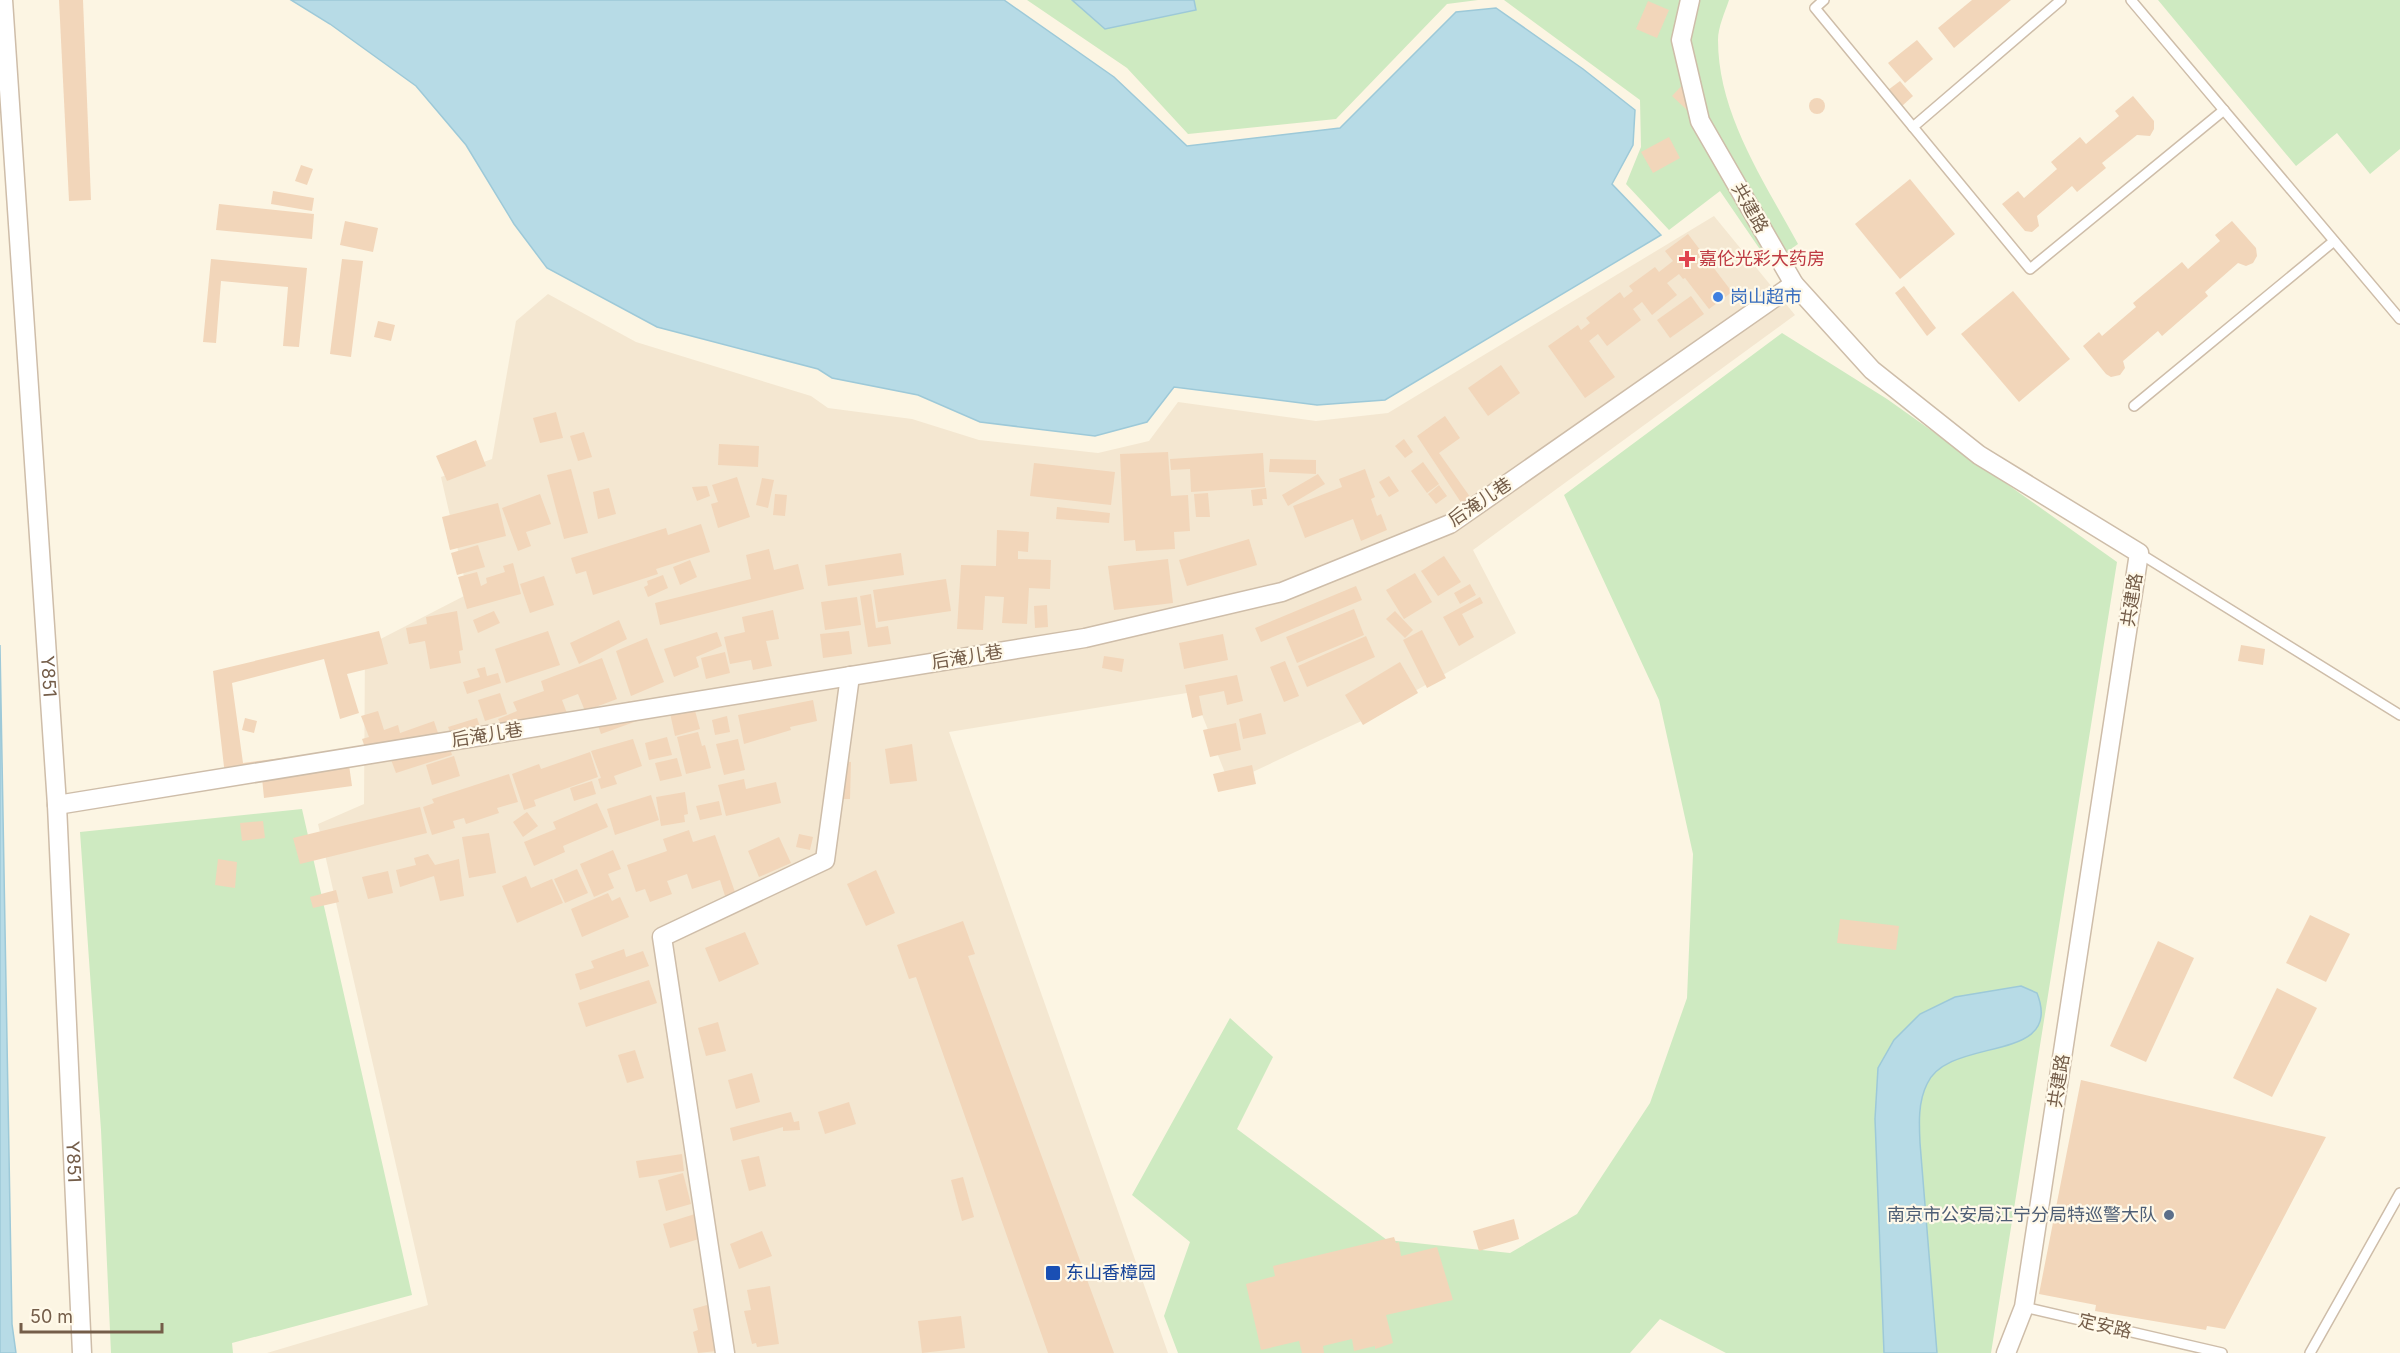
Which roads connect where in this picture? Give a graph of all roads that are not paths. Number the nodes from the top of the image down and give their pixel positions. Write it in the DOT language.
graph roads {
  1 [pos="3,0"];
  2 [pos="1690,0"];
  3 [pos="1824,0"];
  4 [pos="2061,0"];
  5 [pos="2131,0"];
  6 [pos="2224,110"];
  7 [pos="1913,127"];
  8 [pos="2334,241"];
  9 [pos="1794,284"];
  10 [pos="2400,319"];
  11 [pos="2134,406"];
  12 [pos="2139,553"];
  13 [pos="850,676"];
  14 [pos="2400,716"];
  15 [pos="57,805"];
  16 [pos="2400,1193"];
  17 [pos="2024,1307"];
  18 [pos="82,1353"];
  19 [pos="725,1353"];
  20 [pos="2006,1353"];
  21 [pos="2222,1353"];
  22 [pos="2310,1353"];
  1 -- 15 [label="street, Y851"];
  2 -- 9 [label="street, 共建路"];
  3 -- 7 [label="lane"];
  4 -- 7 [label="lane"];
  5 -- 6 [label="lane"];
  6 -- 7 [label="lane"];
  6 -- 8 [label="lane"];
  8 -- 10 [label="lane"];
  8 -- 11 [label="lane"];
  9 -- 12 [label="street, 共建路"];
  9 -- 13 [label="street, 后淹儿巷"];
  12 -- 14 [label="lane"];
  12 -- 17 [label="street, 共建路"];
  13 -- 15 [label="street, 后淹儿巷"];
  13 -- 19 [label="street"];
  15 -- 18 [label="street, Y851"];
  16 -- 22 [label="lane"];
  17 -- 20 [label="street, 共建路"];
  17 -- 21 [label="lane, 定安路"];
}
